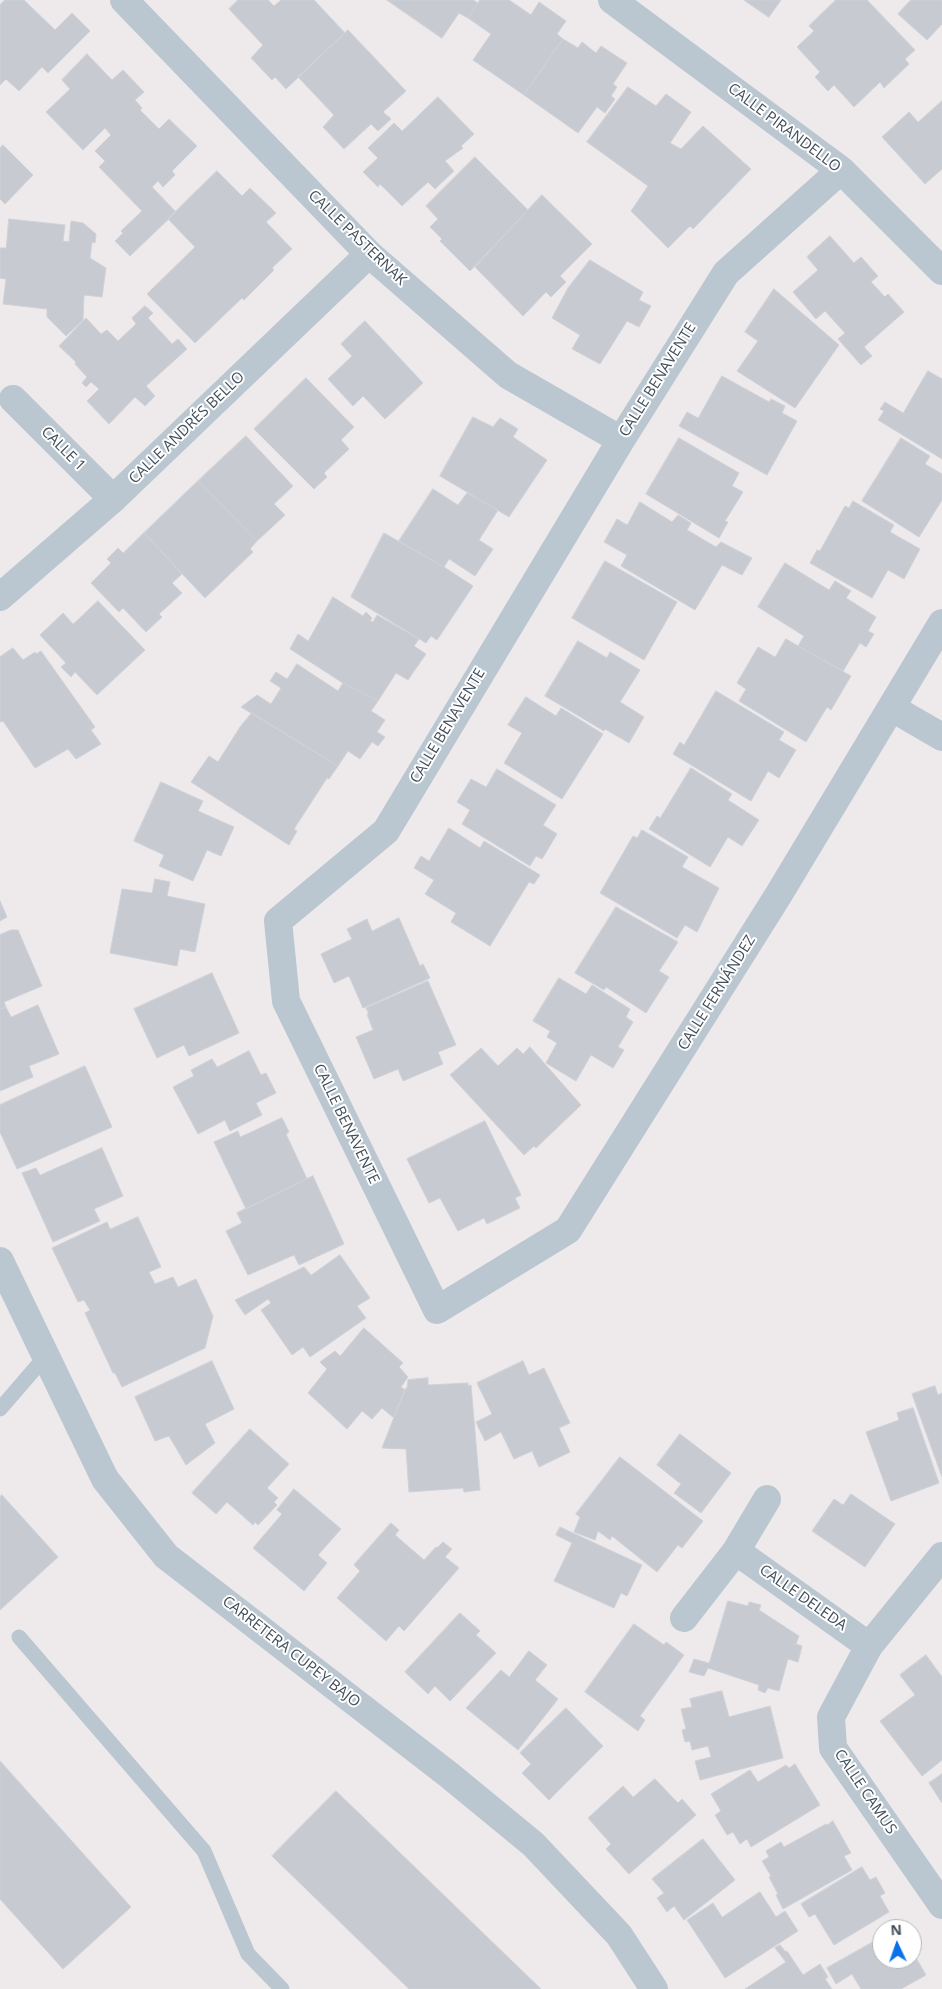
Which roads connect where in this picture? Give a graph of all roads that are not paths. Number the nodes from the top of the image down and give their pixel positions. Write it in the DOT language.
graph roads {
  1 [pos="124,0"];
  2 [pos="612,0"];
  3 [pos="841,170"];
  4 [pos="369,254"];
  5 [pos="942,271"];
  6 [pos="13,398"];
  7 [pos="621,440"];
  8 [pos="114,500"];
  9 [pos="0,597"];
  10 [pos="942,623"];
  11 [pos="892,708"];
  12 [pos="942,736"];
  13 [pos="0,1261"];
  14 [pos="437,1310"];
  15 [pos="45,1357"];
  16 [pos="0,1408"];
  17 [pos="767,1499"];
  18 [pos="736,1551"];
  19 [pos="942,1556"];
  20 [pos="684,1618"];
  21 [pos="19,1637"];
  22 [pos="869,1646"];
  23 [pos="942,1904"];
  24 [pos="282,1989"];
  25 [pos="654,1989"];
  1 -- 4 [label="street, CALLE PASTERNAK"];
  2 -- 3 [label="street, CALLE PIRANDELLO"];
  3 -- 5 [label="street, CALLE PIRANDELLO"];
  3 -- 7 [label="street, CALLE BENAVENTE"];
  4 -- 7 [label="street, CALLE PASTERNAK"];
  4 -- 8 [label="street, CALLE ANDRÉS BELLO"];
  6 -- 8 [label="street, CALLE 1"];
  7 -- 14 [label="street, CALLE BENAVENTE"];
  8 -- 9 [label="street, CALLE ANDRÉS BELLO"];
  10 -- 11 [label="street, CALLE FERNÁNDEZ"];
  11 -- 12 [label="street"];
  11 -- 14 [label="street, CALLE FERNÁNDEZ"];
  13 -- 15 [label="street, CARRETERA CUPEY BAJO"];
  15 -- 16 [label="lane"];
  15 -- 25 [label="street, CARRETERA CUPEY BAJO"];
  17 -- 18 [label="street"];
  18 -- 20 [label="street"];
  18 -- 22 [label="street, CALLE DELEDA"];
  19 -- 22 [label="street, CALLE CAMUS"];
  21 -- 24 [label="lane"];
  22 -- 23 [label="street, CALLE CAMUS"];
}
